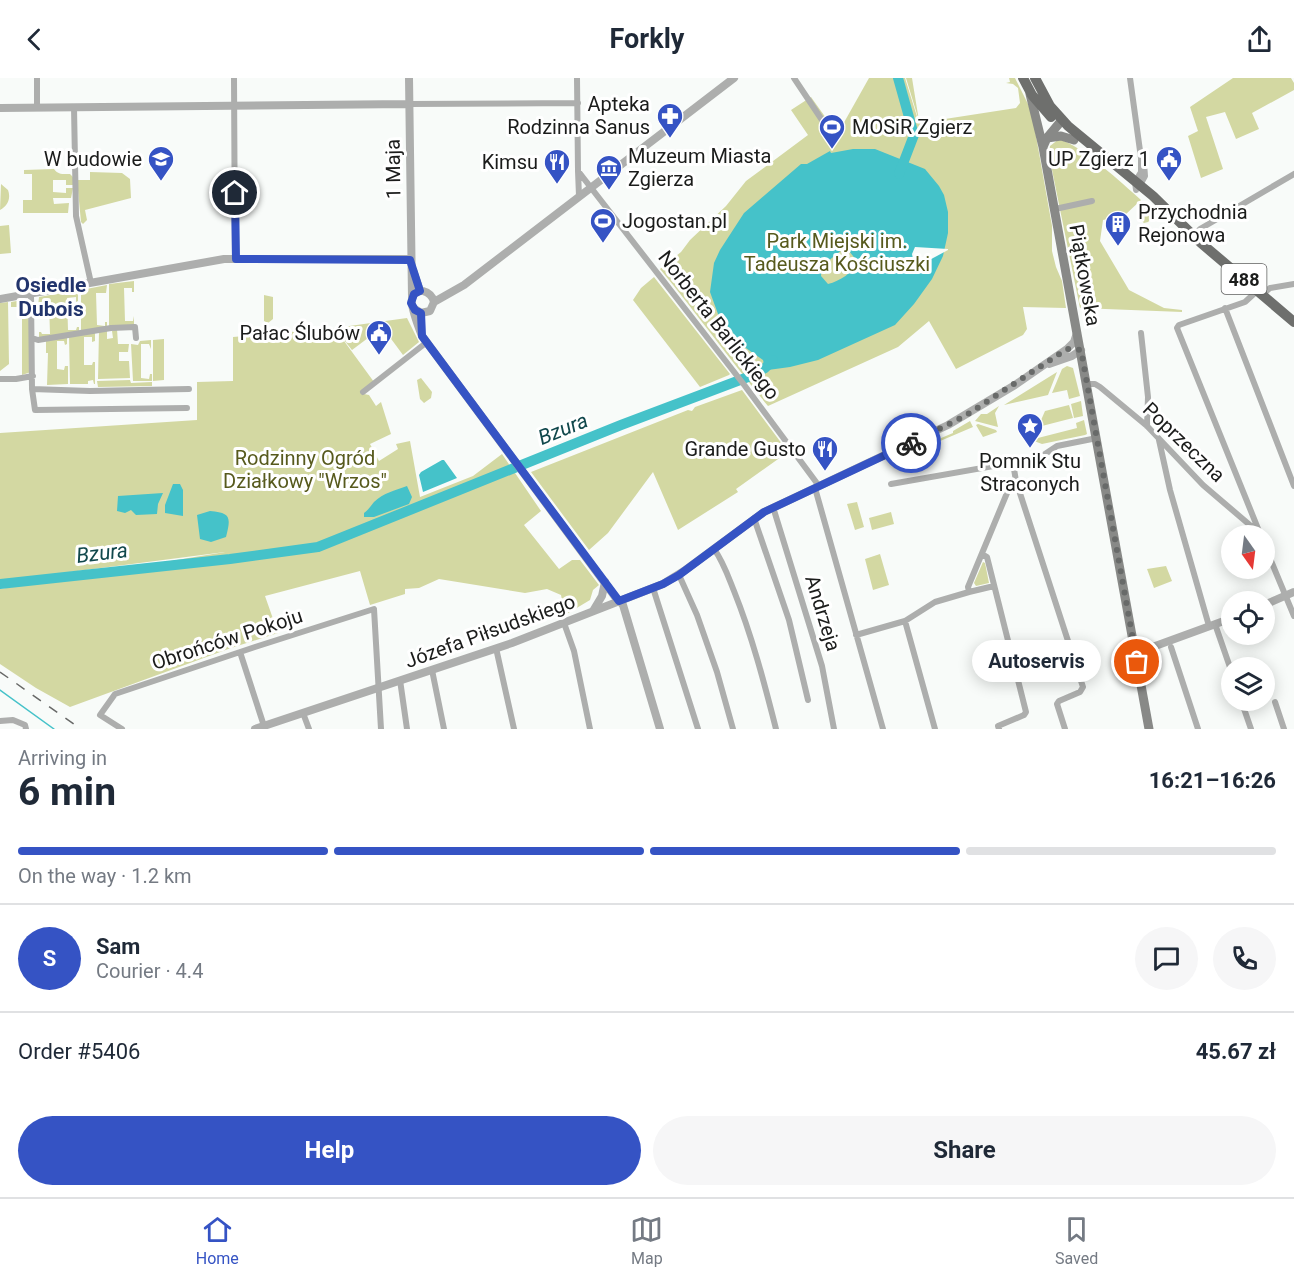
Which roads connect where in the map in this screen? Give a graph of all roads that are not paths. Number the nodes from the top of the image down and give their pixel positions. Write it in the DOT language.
graph roads {
  1 [pos="37,78"];
  2 [pos="234,78"];
  3 [pos="409,78"];
  4 [pos="578,78"];
  5 [pos="734,78"];
  6 [pos="794,78"];
  7 [pos="1023,78"];
  8 [pos="1035,78"];
  9 [pos="1130,78"];
  10 [pos="1028,89"];
  11 [pos="578,103"];
  12 [pos="409,104"];
  13 [pos="234,106"];
  14 [pos="37,107"];
  15 [pos="74,107"];
  16 [pos="0,108"];
  17 [pos="1060,122"];
  18 [pos="824,123"];
  19 [pos="1074,140"];
  20 [pos="1045,142"];
  21 [pos="578,171"];
  22 [pos="1294,174"];
  23 [pos="1137,186"];
  24 [pos="591,187"];
  25 [pos="579,196"];
  26 [pos="1092,201"];
  27 [pos="1055,208"];
  28 [pos="1194,236"];
  29 [pos="236,259"];
  30 [pos="410,260"];
  31 [pos="91,283"];
  32 [pos="1294,284"];
  33 [pos="420,291"];
  34 [pos="1260,293"];
  35 [pos="31,294"];
  36 [pos="412,297"];
  37 [pos="0,299"];
  38 [pos="434,300"];
  39 [pos="413,308"];
  40 [pos="1225,309"];
  41 [pos="421,313"];
  42 [pos="1294,322"];
  43 [pos="1077,331"];
  44 [pos="421,332"];
  45 [pos="1141,333"];
  46 [pos="32,338"];
  47 [pos="136,338"];
  48 [pos="427,342"];
  49 [pos="1067,349"];
  50 [pos="1081,350"];
  51 [pos="1066,359"];
  52 [pos="1040,369"];
  53 [pos="1084,369"];
  54 [pos="33,376"];
  55 [pos="0,379"];
  56 [pos="1087,384"];
  57 [pos="32,389"];
  58 [pos="189,389"];
  59 [pos="363,392"];
  60 [pos="187,408"];
  61 [pos="1147,426"];
  62 [pos="1097,438"];
  63 [pos="1159,439"];
  64 [pos="1013,463"];
  65 [pos="1016,479"];
  66 [pos="891,484"];
  67 [pos="1294,486"];
  68 [pos="817,487"];
  69 [pos="773,507"];
  70 [pos="754,518"];
  71 [pos="1256,524"];
  72 [pos="714,549"];
  73 [pos="982,554"];
  74 [pos="1275,570"];
  75 [pos="679,575"];
  76 [pos="605,582"];
  77 [pos="994,586"];
  78 [pos="653,588"];
  79 [pos="969,592"];
  80 [pos="1294,592"];
  81 [pos="1286,596"];
  82 [pos="1275,600"];
  83 [pos="619,601"];
  84 [pos="593,611"];
  85 [pos="1294,616"];
  86 [pos="905,621"];
  87 [pos="1221,622"];
  88 [pos="564,623"];
  89 [pos="1212,625"];
  90 [pos="856,635"];
  91 [pos="1171,647"];
  92 [pos="496,648"];
  93 [pos="240,652"];
  94 [pos="1136,653"];
  95 [pos="1225,657"];
  96 [pos="432,670"];
  97 [pos="400,680"];
  98 [pos="379,687"];
  99 [pos="808,700"];
  100 [pos="1275,702"];
  101 [pos="1245,711"];
  102 [pos="303,713"];
  103 [pos="0,721"];
  104 [pos="264,726"];
  105 [pos="999,727"];
  106 [pos="26,729"];
  107 [pos="122,729"];
  108 [pos="255,729"];
  109 [pos="309,729"];
  110 [pos="381,729"];
  111 [pos="407,729"];
  112 [pos="444,729"];
  113 [pos="514,729"];
  114 [pos="590,729"];
  115 [pos="660,729"];
  116 [pos="698,729"];
  117 [pos="733,729"];
  118 [pos="776,729"];
  119 [pos="834,729"];
  120 [pos="883,729"];
  121 [pos="935,729"];
  122 [pos="1065,729"];
  123 [pos="1149,729"];
  124 [pos="1198,729"];
  125 [pos="1251,729"];
  126 [pos="1284,729"];
  1 -- 14 [label="street"];
  2 -- 13 [label="street"];
  3 -- 12 [label="street, 1 Maja"];
  4 -- 11 [label="street"];
  5 -- 24 [label="street"];
  6 -- 18 [label="street"];
  7 -- 10 [label="main road, 488"];
  8 -- 17 [label="main road, 488"];
  9 -- 23 [label="street"];
  10 -- 17 [label="main road, 488"];
  10 -- 20 [label="main road, Piątkowska"];
  11 -- 12 [label="street"];
  11 -- 21 [label="street"];
  12 -- 13 [label="street"];
  12 -- 30 [label="street, 1 Maja"];
  13 -- 15 [label="street"];
  13 -- 29 [label="street"];
  14 -- 15 [label="street"];
  14 -- 16 [label="street"];
  15 -- 31 [label="street"];
  17 -- 19 [label="main road, 488"];
  17 -- 20 [label="main road"];
  17 -- 23 [label="main road, 488"];
  19 -- 20 [label="main road"];
  19 -- 23 [label="main road, 488"];
  20 -- 27 [label="main road, Piątkowska"];
  21 -- 24 [label="street, Norberta Barlickiego"];
  21 -- 25 [label="street"];
  22 -- 28 [label="street"];
  23 -- 28 [label="main road, 488"];
  24 -- 25 [label="street"];
  24 -- 68 [label="street, Norberta Barlickiego"];
  25 -- 38 [label="street"];
  26 -- 27 [label="street"];
  27 -- 43 [label="main road, Piątkowska"];
  28 -- 34 [label="main road, 488"];
  29 -- 30 [label="street"];
  29 -- 31 [label="street"];
  30 -- 33 [label="street, 1 Maja"];
  30 -- 36 [label="street, 1 Maja"];
  31 -- 35 [label="street"];
  32 -- 34 [label="street"];
  33 -- 36 [label="street"];
  33 -- 38 [label="street"];
  34 -- 40 [label="street"];
  34 -- 42 [label="main road, 488"];
  35 -- 37 [label="street"];
  35 -- 46 [label="street"];
  36 -- 39 [label="street"];
  38 -- 41 [label="street"];
  39 -- 41 [label="street"];
  39 -- 44 [label="street"];
  40 -- 67 [label="street"];
  40 -- 71 [label="street"];
  41 -- 44 [label="street"];
  43 -- 49 [label="street"];
  43 -- 50 [label="main road, Piątkowska"];
  44 -- 48 [label="street"];
  45 -- 61 [label="street"];
  46 -- 47 [label="street"];
  46 -- 54 [label="street"];
  48 -- 59 [label="street"];
  48 -- 76 [label="street"];
  49 -- 50 [label="street"];
  49 -- 52 [label="street, Józefa Piłsudskiego"];
  50 -- 51 [label="street, Józefa Piłsudskiego"];
  50 -- 53 [label="main road, Piątkowska"];
  51 -- 52 [label="street, Józefa Piłsudskiego"];
  51 -- 53 [label="street"];
  52 -- 68 [label="street, Józefa Piłsudskiego"];
  53 -- 56 [label="main road, Piątkowska"];
  54 -- 55 [label="street"];
  54 -- 57 [label="street"];
  56 -- 61 [label="street, Poprzeczna"];
  56 -- 62 [label="main road, Piątkowska"];
  57 -- 58 [label="street"];
  57 -- 60 [label="street"];
  61 -- 63 [label="street, Poprzeczna"];
  62 -- 64 [label="street"];
  62 -- 94 [label="main road, Piątkowska"];
  63 -- 71 [label="street, Poprzeczna"];
  63 -- 89 [label="street"];
  64 -- 65 [label="street"];
  64 -- 66 [label="street"];
  65 -- 73 [label="street"];
  65 -- 122 [label="street"];
  68 -- 69 [label="street, Józefa Piłsudskiego"];
  68 -- 90 [label="street"];
  69 -- 70 [label="street, Józefa Piłsudskiego"];
  69 -- 119 [label="street, Andrzeja"];
  70 -- 72 [label="street, Józefa Piłsudskiego"];
  70 -- 99 [label="street"];
  72 -- 75 [label="street, Józefa Piłsudskiego"];
  72 -- 118 [label="street"];
  73 -- 77 [label="street"];
  73 -- 79 [label="street"];
  74 -- 81 [label="street"];
  75 -- 78 [label="street, Józefa Piłsudskiego"];
  75 -- 117 [label="street"];
  76 -- 83 [label="street"];
  76 -- 84 [label="street"];
  77 -- 79 [label="street"];
  77 -- 105 [label="street"];
  78 -- 83 [label="street, Józefa Piłsudskiego"];
  78 -- 116 [label="street"];
  79 -- 86 [label="street"];
  80 -- 81 [label="street"];
  81 -- 82 [label="street"];
  81 -- 85 [label="street"];
  83 -- 84 [label="street, Józefa Piłsudskiego"];
  83 -- 115 [label="street"];
  84 -- 88 [label="street, Józefa Piłsudskiego"];
  86 -- 90 [label="street"];
  86 -- 121 [label="street"];
  87 -- 89 [label="street"];
  88 -- 92 [label="street, Józefa Piłsudskiego"];
  88 -- 114 [label="street"];
  89 -- 94 [label="street"];
  89 -- 95 [label="street"];
  90 -- 120 [label="street"];
  91 -- 124 [label="street"];
  92 -- 96 [label="street, Józefa Piłsudskiego"];
  92 -- 113 [label="street"];
  93 -- 98 [label="street, Obrońców Pokoju"];
  93 -- 104 [label="street"];
  93 -- 107 [label="street, Obrońców Pokoju"];
  94 -- 123 [label="main road, Piątkowska"];
  96 -- 97 [label="street, Józefa Piłsudskiego"];
  96 -- 112 [label="street"];
  97 -- 98 [label="street, Józefa Piłsudskiego"];
  97 -- 111 [label="street"];
  98 -- 102 [label="street, Józefa Piłsudskiego"];
  98 -- 110 [label="street"];
  100 -- 126 [label="street"];
  101 -- 125 [label="street"];
  102 -- 104 [label="street, Józefa Piłsudskiego"];
  102 -- 109 [label="street"];
  103 -- 106 [label="street"];
  104 -- 108 [label="street, Józefa Piłsudskiego"];
}
